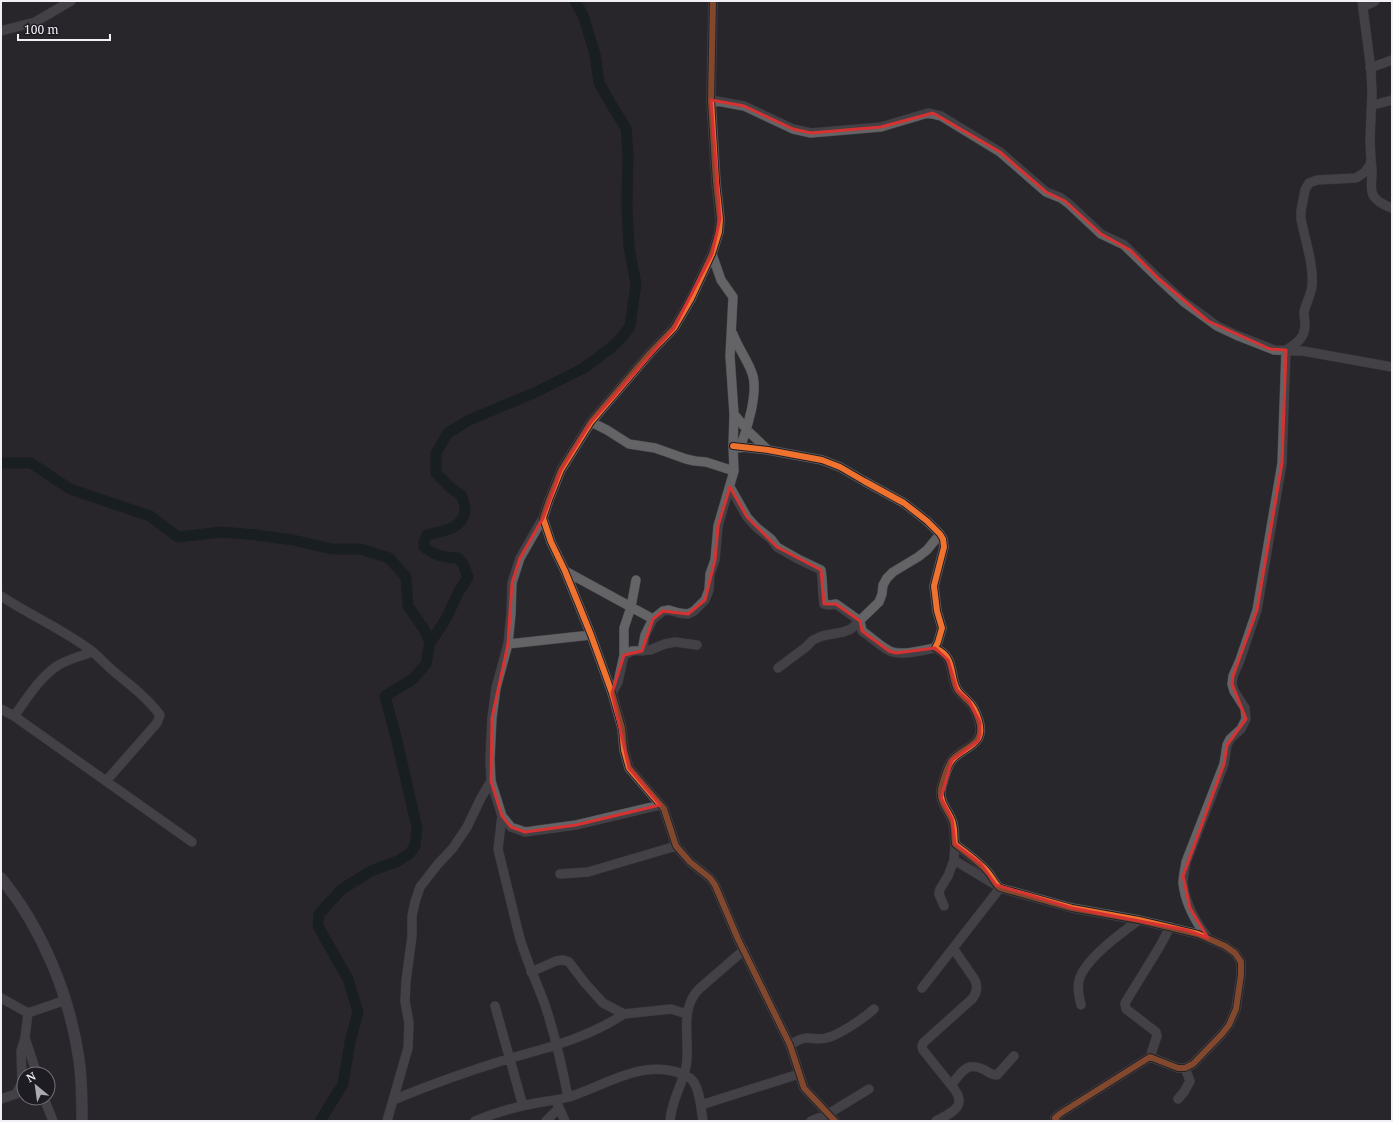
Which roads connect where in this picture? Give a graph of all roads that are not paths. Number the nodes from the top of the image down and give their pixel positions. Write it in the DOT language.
graph roads {
  1 [pos="71,1"];
  2 [pos="713,1"];
  3 [pos="1375,1"];
  4 [pos="1362,4"];
  5 [pos="1,31"];
  6 [pos="1392,60"];
  7 [pos="1370,68"];
  8 [pos="711,100"];
  9 [pos="1392,100"];
  10 [pos="1373,104"];
  11 [pos="1371,160"];
  12 [pos="1392,208"];
  13 [pos="712,254"];
  14 [pos="732,329"];
  15 [pos="1286,350"];
  16 [pos="1392,367"];
  17 [pos="734,414"];
  18 [pos="591,422"];
  19 [pos="747,430"];
  20 [pos="736,447"];
  21 [pos="768,450"];
  22 [pos="734,471"];
  23 [pos="730,487"];
  24 [pos="543,518"];
  25 [pos="940,534"];
  26 [pos="565,571"];
  27 [pos="636,580"];
  28 [pos="1,596"];
  29 [pos="631,607"];
  30 [pos="653,619"];
  31 [pos="860,621"];
  32 [pos="591,635"];
  33 [pos="508,644"];
  34 [pos="697,645"];
  35 [pos="935,648"];
  36 [pos="642,651"];
  37 [pos="93,652"];
  38 [pos="624,655"];
  39 [pos="778,668"];
  40 [pos="612,693"];
  41 [pos="1,709"];
  42 [pos="14,716"];
  43 [pos="106,781"];
  44 [pos="491,781"];
  45 [pos="660,804"];
  46 [pos="502,816"];
  47 [pos="192,842"];
  48 [pos="955,844"];
  49 [pos="676,846"];
  50 [pos="954,860"];
  51 [pos="560,874"];
  52 [pos="1,878"];
  53 [pos="998,887"];
  54 [pos="944,906"];
  55 [pos="1139,920"];
  56 [pos="1170,927"];
  57 [pos="1208,938"];
  58 [pos="952,948"];
  59 [pos="744,950"];
  60 [pos="531,972"];
  61 [pos="922,988"];
  62 [pos="1,998"];
  63 [pos="66,1000"];
  64 [pos="1081,1005"];
  65 [pos="495,1006"];
  66 [pos="874,1009"];
  67 [pos="28,1013"];
  68 [pos="624,1014"];
  69 [pos="687,1014"];
  70 [pos="25,1038"];
  71 [pos="557,1045"];
  72 [pos="790,1045"];
  73 [pos="1014,1056"];
  74 [pos="1150,1057"];
  75 [pos="510,1059"];
  76 [pos="34,1066"];
  77 [pos="1185,1068"];
  78 [pos="799,1074"];
  79 [pos="683,1075"];
  80 [pos="950,1085"];
  81 [pos="869,1089"];
  82 [pos="568,1097"];
  83 [pos="1,1099"];
  84 [pos="1178,1099"];
  85 [pos="393,1100"];
  86 [pos="557,1104"];
  87 [pos="700,1105"];
  88 [pos="47,1106"];
  89 [pos="523,1106"];
  90 [pos="831,1118"];
  91 [pos="1055,1120"];
  92 [pos="53,1121"];
  93 [pos="82,1121"];
  94 [pos="387,1121"];
  95 [pos="475,1121"];
  96 [pos="546,1121"];
  97 [pos="565,1121"];
  98 [pos="670,1121"];
  99 [pos="703,1121"];
  100 [pos="811,1121"];
  101 [pos="936,1121"];
  1 -- 5 [label="street"];
  2 -- 8 [label="street"];
  3 -- 4 [label="street"];
  4 -- 7 [label="street"];
  6 -- 7 [label="street"];
  7 -- 10 [label="street"];
  8 -- 13 [label="street"];
  8 -- 15 [label="street"];
  9 -- 10 [label="street"];
  10 -- 11 [label="street"];
  11 -- 12 [label="street"];
  11 -- 15 [label="street"];
  13 -- 14 [label="street"];
  13 -- 18 [label="street"];
  14 -- 17 [label="street"];
  14 -- 19 [label="street"];
  15 -- 16 [label="street"];
  15 -- 57 [label="street"];
  17 -- 19 [label="street"];
  17 -- 20 [label="street"];
  18 -- 22 [label="street"];
  18 -- 24 [label="street"];
  19 -- 20 [label="street"];
  19 -- 21 [label="street"];
  20 -- 21 [label="street"];
  20 -- 22 [label="street"];
  21 -- 25 [label="street"];
  22 -- 23 [label="street"];
  23 -- 30 [label="street"];
  23 -- 31 [label="street"];
  24 -- 26 [label="street"];
  24 -- 33 [label="street"];
  25 -- 31 [label="street"];
  25 -- 35 [label="street"];
  26 -- 29 [label="street"];
  26 -- 32 [label="street"];
  27 -- 29 [label="street"];
  28 -- 37 [label="street"];
  29 -- 30 [label="street"];
  29 -- 38 [label="street"];
  30 -- 36 [label="street"];
  31 -- 35 [label="street"];
  31 -- 39 [label="street"];
  32 -- 33 [label="street"];
  32 -- 40 [label="street"];
  33 -- 44 [label="street"];
  34 -- 36 [label="street"];
  35 -- 48 [label="street"];
  36 -- 38 [label="street"];
  37 -- 42 [label="street"];
  37 -- 43 [label="street"];
  38 -- 40 [label="street"];
  40 -- 45 [label="street"];
  41 -- 42 [label="street"];
  42 -- 43 [label="street"];
  43 -- 47 [label="street"];
  44 -- 46 [label="street"];
  44 -- 85 [label="street"];
  45 -- 46 [label="street"];
  45 -- 49 [label="street"];
  46 -- 60 [label="street"];
  48 -- 50 [label="street"];
  48 -- 53 [label="street"];
  49 -- 51 [label="street"];
  49 -- 59 [label="street"];
  50 -- 53 [label="street"];
  50 -- 54 [label="street"];
  52 -- 63 [label="main road"];
  53 -- 55 [label="street"];
  53 -- 58 [label="street"];
  55 -- 56 [label="street"];
  55 -- 64 [label="street"];
  56 -- 57 [label="street"];
  56 -- 74 [label="street"];
  57 -- 77 [label="street"];
  58 -- 61 [label="street"];
  58 -- 80 [label="street"];
  59 -- 69 [label="street"];
  59 -- 72 [label="street"];
  60 -- 68 [label="street"];
  60 -- 71 [label="street"];
  62 -- 67 [label="street"];
  63 -- 67 [label="street"];
  63 -- 93 [label="main road"];
  65 -- 75 [label="street"];
  66 -- 72 [label="street"];
  67 -- 70 [label="street"];
  68 -- 69 [label="street"];
  68 -- 71 [label="street"];
  69 -- 79 [label="street"];
  70 -- 76 [label="street"];
  70 -- 83 [label="street"];
  71 -- 75 [label="street"];
  71 -- 82 [label="street"];
  72 -- 78 [label="street"];
  73 -- 80 [label="street"];
  74 -- 77 [label="street"];
  74 -- 91 [label="street"];
  75 -- 85 [label="street"];
  75 -- 89 [label="street"];
  77 -- 84 [label="street"];
  78 -- 87 [label="street"];
  78 -- 90 [label="street"];
  79 -- 82 [label="street"];
  79 -- 87 [label="street"];
  79 -- 98 [label="street"];
  80 -- 101 [label="street"];
  81 -- 90 [label="street"];
  82 -- 86 [label="street"];
  85 -- 94 [label="street"];
  86 -- 89 [label="street"];
  86 -- 96 [label="street"];
  86 -- 97 [label="street"];
  87 -- 99 [label="street"];
  88 -- 92 [label="street"];
  89 -- 95 [label="street"];
  90 -- 100 [label="street"];
}
